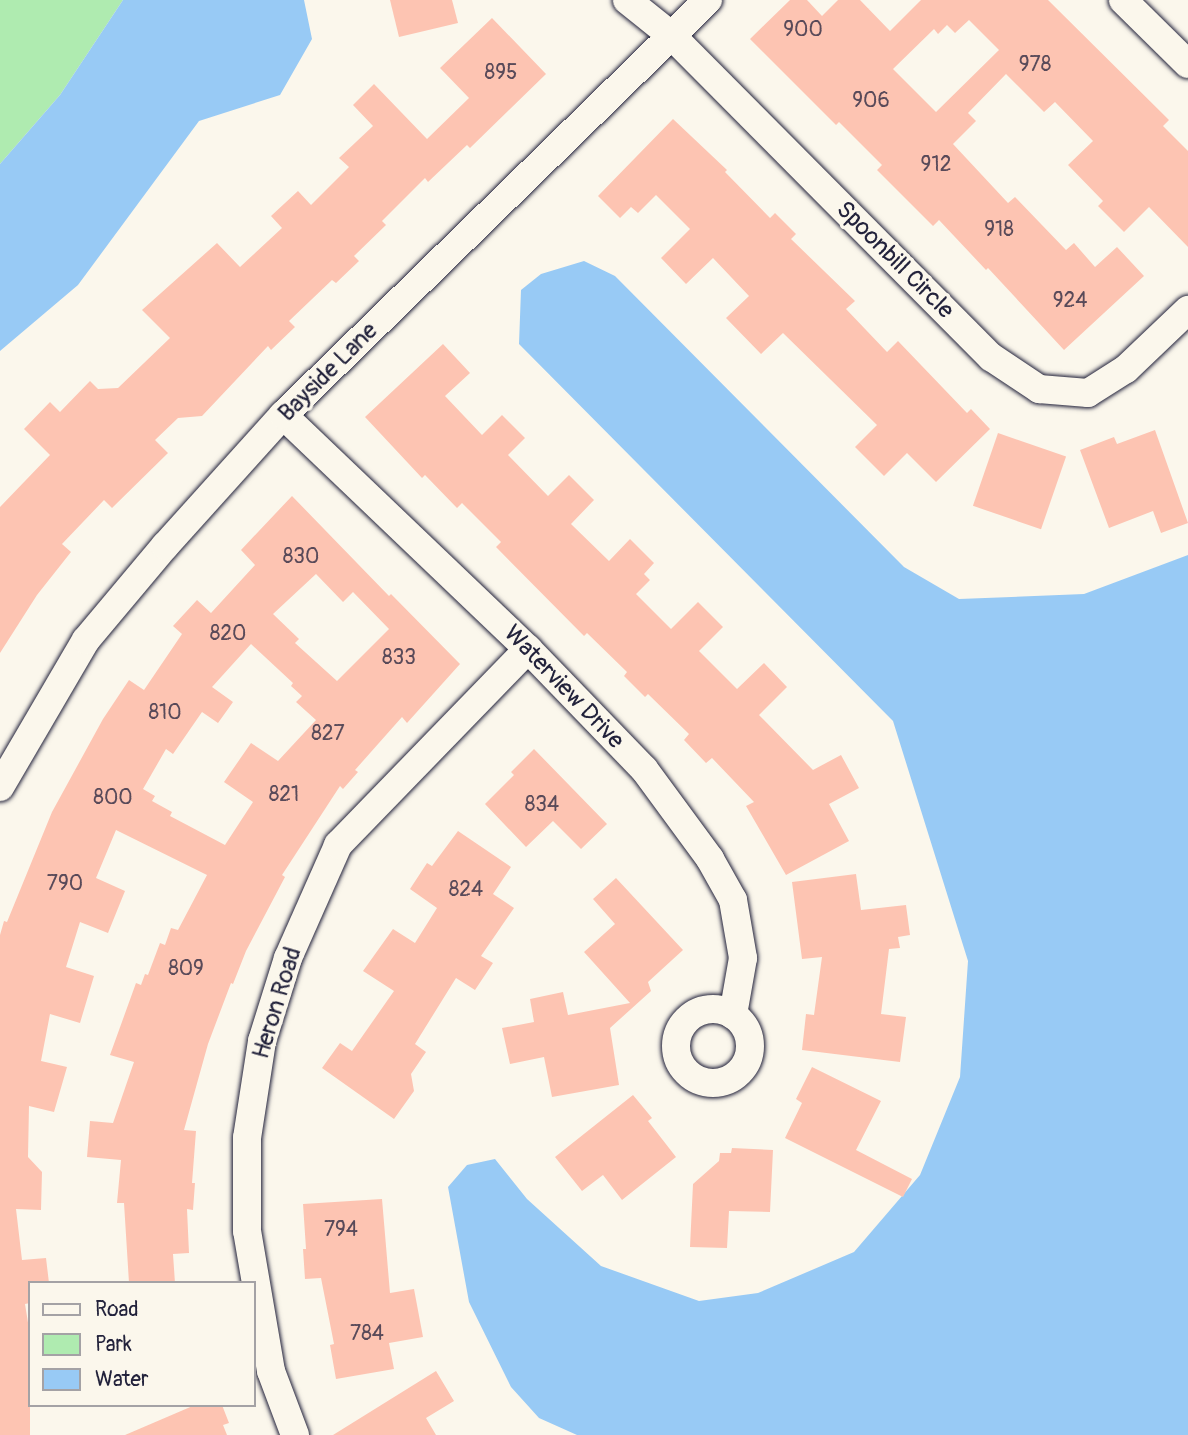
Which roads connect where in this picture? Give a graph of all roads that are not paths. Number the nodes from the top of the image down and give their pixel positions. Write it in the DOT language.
graph roads {
  1 [pos="627,0"];
  2 [pos="708,0"];
  3 [pos="1123,0"];
  4 [pos="672,36"];
  5 [pos="1188,64"];
  6 [pos="1188,310"];
  7 [pos="283,415"];
  8 [pos="528,649"];
  9 [pos="0,787"];
  10 [pos="733,1015"];
  11 [pos="256,1281"];
  12 [pos="256,1284"];
  13 [pos="295,1435"];
  1 -- 4 [label="street, Spoonbill Circle"];
  2 -- 4 [label="street, Bayside Lane"];
  3 -- 5 [label="street"];
  4 -- 6 [label="street, Spoonbill Circle"];
  4 -- 7 [label="street, Bayside Lane"];
  7 -- 8 [label="street, Waterview Drive"];
  7 -- 9 [label="street, Bayside Lane"];
  8 -- 10 [label="street, Waterview Drive"];
  8 -- 11 [label="street, Heron Road"];
  12 -- 13 [label="street, Heron Road"];
}
